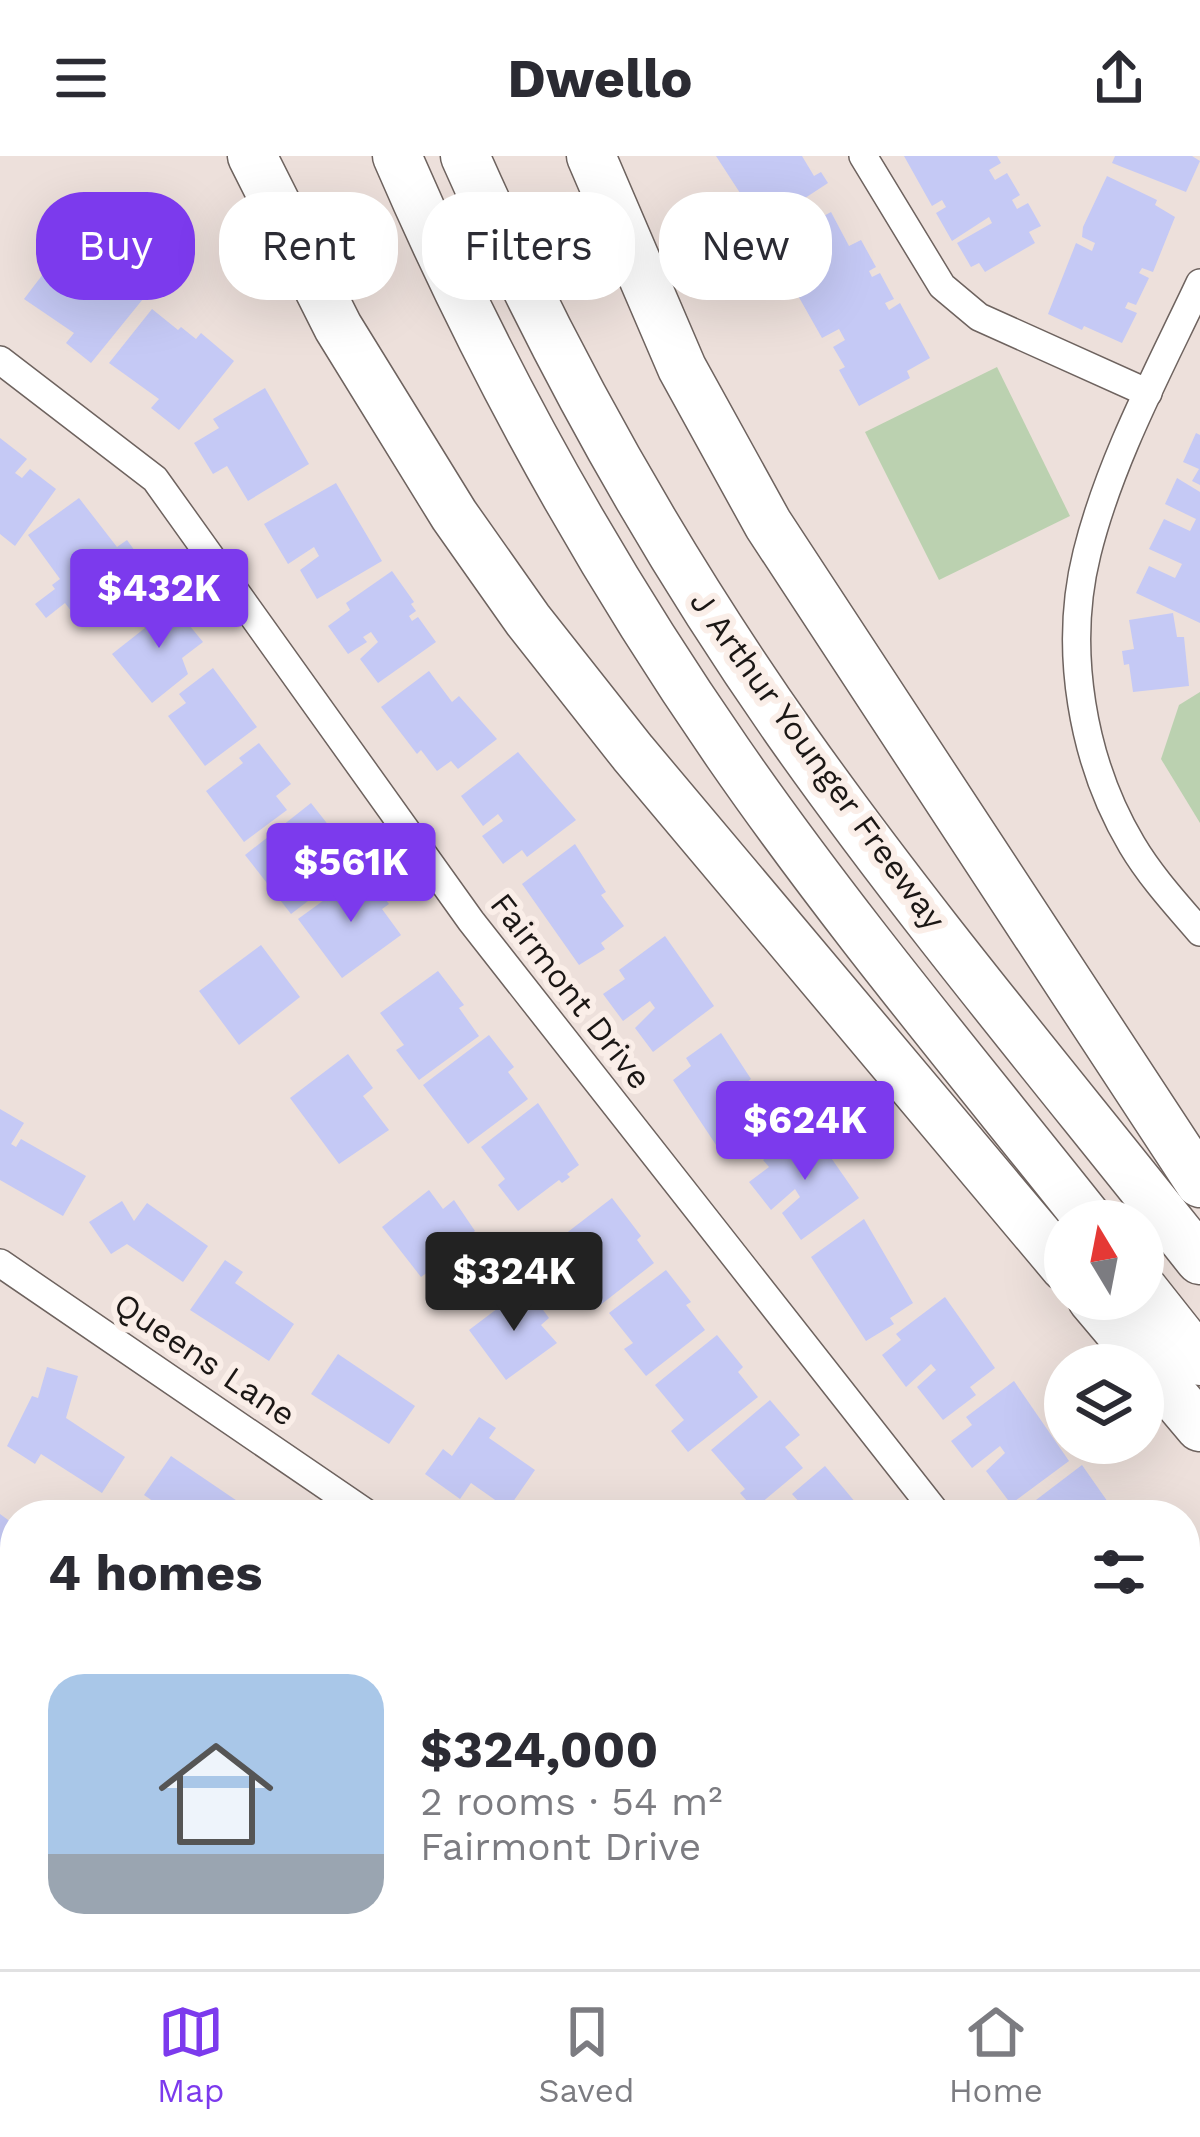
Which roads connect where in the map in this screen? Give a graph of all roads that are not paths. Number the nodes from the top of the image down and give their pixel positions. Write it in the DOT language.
graph roads {
  1 [pos="252,156"];
  2 [pos="397,156"];
  3 [pos="464,156"];
  4 [pos="591,156"];
  5 [pos="863,156"];
  6 [pos="1200,283"];
  7 [pos="0,360"];
  8 [pos="1148,393"];
  9 [pos="1200,932"];
  10 [pos="1200,1183"];
  11 [pos="1073,1200"];
  12 [pos="1044,1242"];
  13 [pos="1200,1260"];
  14 [pos="0,1263"];
  15 [pos="1164,1315"];
  16 [pos="1110,1320"];
  17 [pos="1200,1361"];
  18 [pos="1200,1427"];
  19 [pos="347,1500"];
  20 [pos="926,1500"];
  1 -- 12 [label="highway"];
  2 -- 11 [label="highway, J Arthur Younger Freeway"];
  3 -- 13 [label="highway, J Arthur Younger Freeway"];
  4 -- 10 [label="highway"];
  5 -- 8 [label="street"];
  6 -- 8 [label="street"];
  7 -- 20 [label="street, Fairmont Drive"];
  8 -- 9 [label="street"];
  14 -- 19 [label="street, Queens Lane"];
  15 -- 17 [label="highway"];
  16 -- 18 [label="highway"];
}
